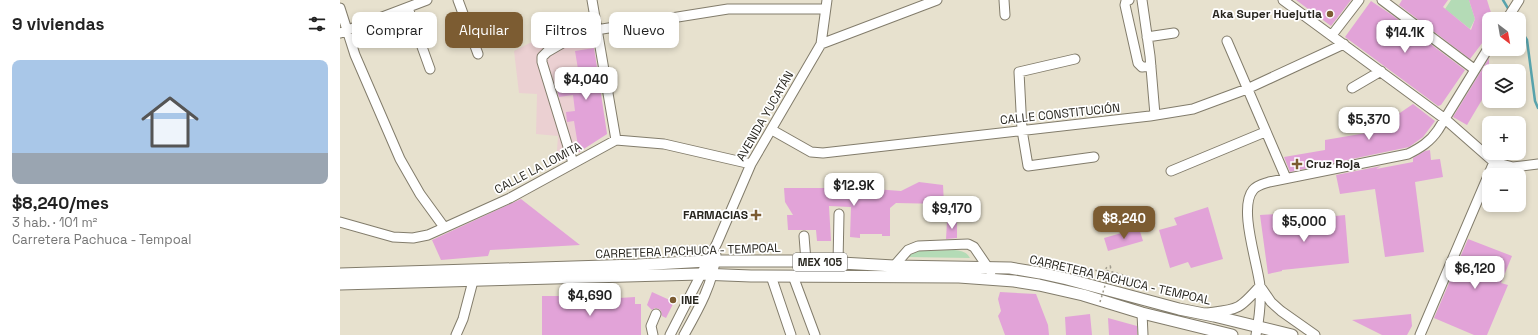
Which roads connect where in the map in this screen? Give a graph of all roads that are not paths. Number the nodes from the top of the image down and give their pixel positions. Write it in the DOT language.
graph roads {
  1 [pos="427,0"];
  2 [pos="458,0"];
  3 [pos="592,0"];
  4 [pos="937,0"];
  5 [pos="1004,0"];
  6 [pos="1129,0"];
  7 [pos="1142,0"];
  8 [pos="1283,0"];
  9 [pos="1359,0"];
  10 [pos="1382,0"];
  11 [pos="1518,1"];
  12 [pos="826,4"];
  13 [pos="340,8"];
  14 [pos="408,8"];
  15 [pos="594,12"];
  16 [pos="1511,12"];
  17 [pos="1005,15"];
  18 [pos="601,26"];
  19 [pos="343,32"];
  20 [pos="1174,33"];
  21 [pos="1332,35"];
  22 [pos="1148,37"];
  23 [pos="1227,41"];
  24 [pos="821,44"];
  25 [pos="1344,44"];
  26 [pos="554,48"];
  27 [pos="600,48"];
  28 [pos="478,54"];
  29 [pos="1483,56"];
  30 [pos="1075,59"];
  31 [pos="1151,66"];
  32 [pos="430,69"];
  33 [pos="1474,69"];
  34 [pos="1381,71"];
  35 [pos="1352,88"];
  36 [pos="1247,89"];
  37 [pos="1155,115"];
  38 [pos="1445,119"];
  39 [pos="772,130"];
  40 [pos="1022,130"];
  41 [pos="1265,132"];
  42 [pos="616,140"];
  43 [pos="1094,157"];
  44 [pos="1494,162"];
  45 [pos="573,163"];
  46 [pos="751,164"];
  47 [pos="1538,164"];
  48 [pos="1171,171"];
  49 [pos="1286,178"];
  50 [pos="839,214"];
  51 [pos="340,222"];
  52 [pos="444,227"];
  53 [pos="804,236"];
  54 [pos="711,261"];
  55 [pos="804,261"];
  56 [pos="838,264"];
  57 [pos="988,267"];
  58 [pos="893,271"];
  59 [pos="578,272"];
  60 [pos="340,274"];
  61 [pos="705,274"];
  62 [pos="797,275"];
  63 [pos="771,276"];
  64 [pos="997,279"];
  65 [pos="473,281"];
  66 [pos="340,284"];
  67 [pos="1260,286"];
  68 [pos="1142,313"];
  69 [pos="1201,313"];
  70 [pos="656,314"];
  71 [pos="1257,331"];
  72 [pos="456,335"];
  73 [pos="653,335"];
  74 [pos="670,335"];
  75 [pos="684,335"];
  76 [pos="791,335"];
  77 [pos="815,335"];
  78 [pos="1143,335"];
  79 [pos="1232,335"];
  80 [pos="1292,335"];
  81 [pos="1315,335"];
  82 [pos="1420,335"];
  1 -- 14 [label="street"];
  2 -- 28 [label="street"];
  3 -- 15 [label="street"];
  4 -- 24 [label="street"];
  5 -- 17 [label="street"];
  6 -- 31 [label="street"];
  7 -- 22 [label="street"];
  8 -- 21 [label="street"];
  9 -- 21 [label="street"];
  10 -- 33 [label="street"];
  11 -- 16 [label="street"];
  12 -- 18 [label="street"];
  12 -- 24 [label="street, AVENIDA YUCATÁN"];
  13 -- 19 [label="street"];
  14 -- 19 [label="street"];
  14 -- 32 [label="street"];
  19 -- 52 [label="street"];
  20 -- 22 [label="street"];
  21 -- 25 [label="street"];
  22 -- 31 [label="street"];
  23 -- 36 [label="street"];
  24 -- 39 [label="street, AVENIDA YUCATÁN"];
  25 -- 34 [label="street"];
  25 -- 36 [label="street, CALLE CONSTITUCIÓN"];
  26 -- 45 [label="street"];
  27 -- 42 [label="street"];
  29 -- 33 [label="street"];
  30 -- 40 [label="street"];
  31 -- 37 [label="street"];
  33 -- 38 [label="street"];
  34 -- 35 [label="street"];
  34 -- 38 [label="street"];
  36 -- 37 [label="street, CALLE CONSTITUCIÓN"];
  36 -- 41 [label="street"];
  37 -- 40 [label="street, CALLE CONSTITUCIÓN"];
  38 -- 44 [label="street"];
  38 -- 49 [label="street"];
  39 -- 40 [label="street, CALLE CONSTITUCIÓN"];
  39 -- 46 [label="street, AVENIDA YUCATÁN"];
  40 -- 43 [label="street"];
  41 -- 48 [label="street"];
  41 -- 49 [label="street"];
  42 -- 45 [label="street, CALLE LA LOMITA"];
  42 -- 46 [label="street"];
  44 -- 47 [label="street"];
  44 -- 82 [label="street"];
  45 -- 52 [label="street, CALLE LA LOMITA"];
  46 -- 54 [label="street, AVENIDA YUCATÁN"];
  49 -- 67 [label="street"];
  50 -- 56 [label="street"];
  51 -- 52 [label="street, CALLE LA LOMITA"];
  53 -- 55 [label="street"];
  54 -- 55 [label="main road, CARRETERA PACHUCA - TEMPOAL / MEX 105"];
  54 -- 59 [label="main road, CARRETERA PACHUCA - TEMPOAL / MEX 105"];
  54 -- 61 [label="street, AVENIDA YUCATÁN"];
  55 -- 56 [label="main road, CARRETERA PACHUCA - TEMPOAL / MEX 105"];
  55 -- 62 [label="main road"];
  56 -- 58 [label="main road, CARRETERA PACHUCA - TEMPOAL / MEX 105"];
  57 -- 58 [label="main road, CARRETERA PACHUCA - TEMPOAL / MEX 105"];
  57 -- 58 [label="street"];
  57 -- 64 [label="street"];
  57 -- 69 [label="main road, CARRETERA PACHUCA - TEMPOAL / MEX 105"];
  58 -- 62 [label="main road, CARRETERA PACHUCA - TEMPOAL / MEX 105"];
  58 -- 64 [label="main road, CARRETERA PACHUCA - TEMPOAL / MEX 105"];
  59 -- 60 [label="main road, CARRETERA PACHUCA - TEMPOAL / MEX 105"];
  59 -- 61 [label="main road, CARRETERA PACHUCA - TEMPOAL / MEX 105"];
  59 -- 65 [label="main road, CARRETERA PACHUCA - TEMPOAL / MEX 105"];
  61 -- 63 [label="main road, CARRETERA PACHUCA - TEMPOAL / MEX 105"];
  61 -- 74 [label="street"];
  61 -- 75 [label="street"];
  62 -- 63 [label="main road, CARRETERA PACHUCA - TEMPOAL / MEX 105"];
  62 -- 77 [label="street"];
  63 -- 76 [label="street"];
  64 -- 68 [label="main road, CARRETERA PACHUCA - TEMPOAL / MEX 105"];
  65 -- 66 [label="main road, CARRETERA PACHUCA - TEMPOAL / MEX 105"];
  65 -- 72 [label="street"];
  67 -- 69 [label="street"];
  67 -- 71 [label="street"];
  67 -- 81 [label="street"];
  68 -- 78 [label="street"];
  68 -- 79 [label="main road, CARRETERA PACHUCA - TEMPOAL / MEX 105"];
  69 -- 71 [label="main road, CARRETERA PACHUCA - TEMPOAL / MEX 105"];
  70 -- 73 [label="street"];
  71 -- 80 [label="main road, CARRETERA PACHUCA - TEMPOAL / MEX 105"];
}
